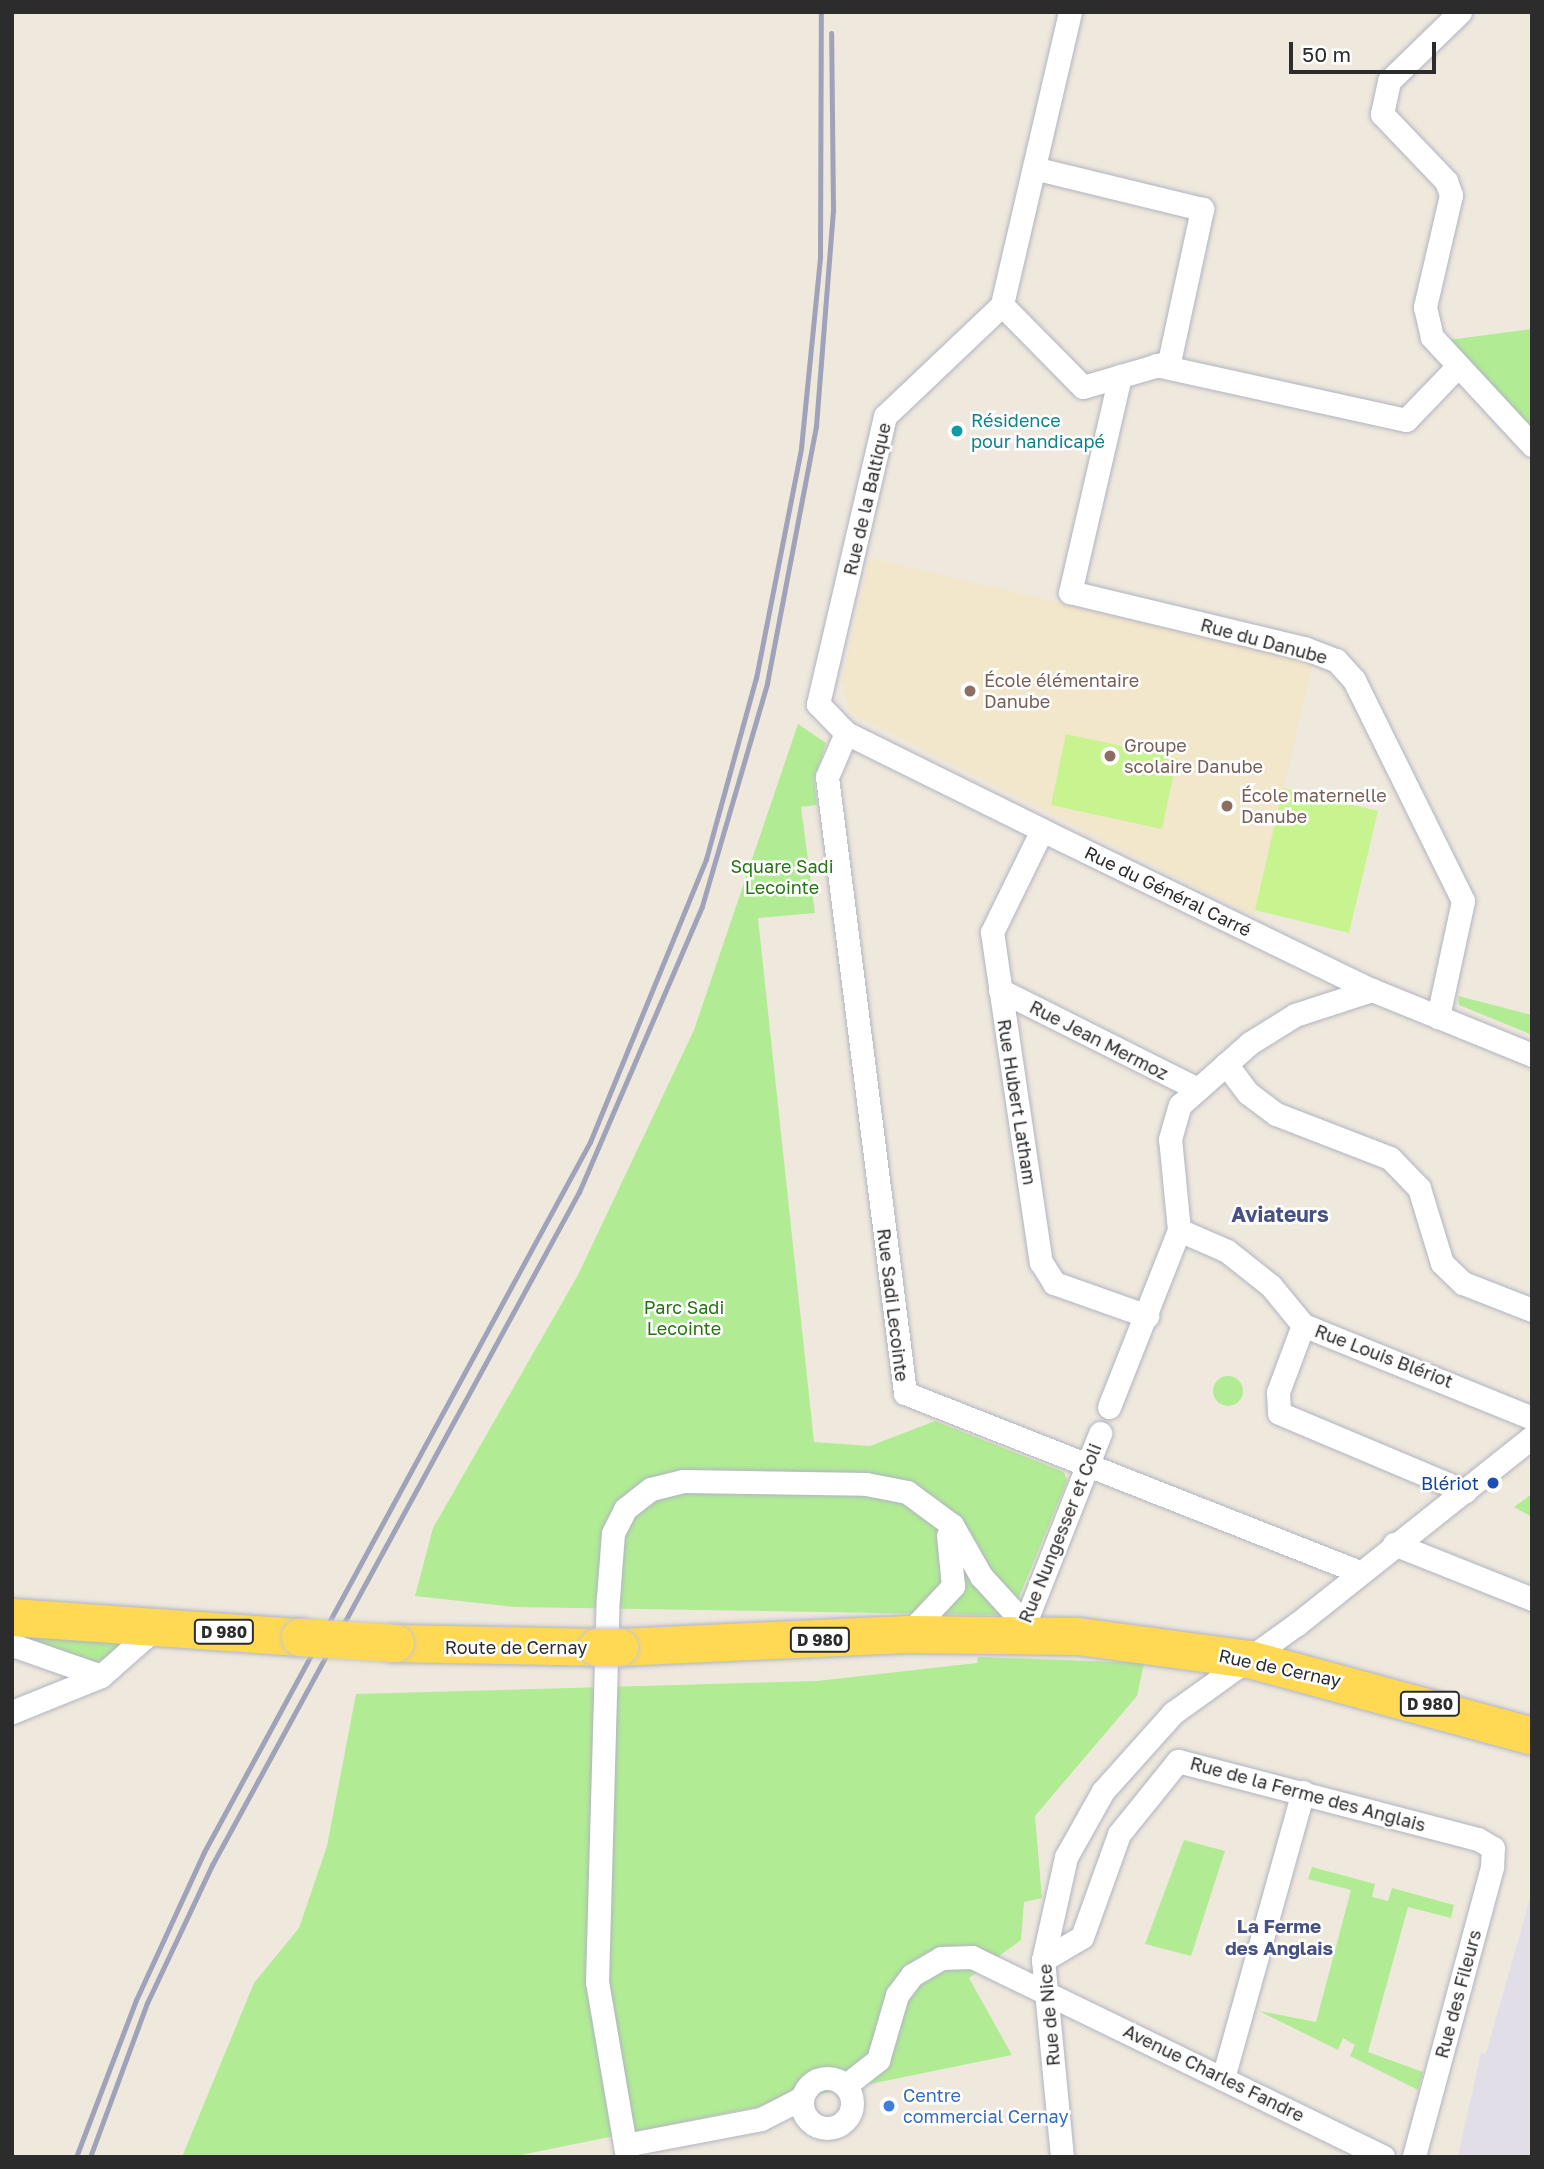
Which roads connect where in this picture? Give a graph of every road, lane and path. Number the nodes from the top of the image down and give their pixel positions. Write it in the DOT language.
graph roads {
  1 [pos="1070,12"];
  2 [pos="1460,12"];
  3 [pos="1034,168"];
  4 [pos="1002,305"];
  5 [pos="1164,366"];
  6 [pos="1456,368"];
  7 [pos="1120,376"];
  8 [pos="1532,445"];
  9 [pos="818,704"];
  10 [pos="846,733"];
  11 [pos="1042,830"];
  12 [pos="1000,990"];
  13 [pos="1372,990"];
  14 [pos="1438,1017"];
  15 [pos="1532,1055"];
  16 [pos="1227,1064"];
  17 [pos="1198,1089"];
  18 [pos="1179,1230"];
  19 [pos="1532,1310"];
  20 [pos="1147,1316"];
  21 [pos="1303,1325"];
  22 [pos="1110,1408"];
  23 [pos="1532,1418"];
  24 [pos="1100,1433"];
  25 [pos="1532,1437"];
  26 [pos="1086,1467"];
  27 [pos="1465,1490"];
  28 [pos="932,1509"];
  29 [pos="1394,1544"];
  30 [pos="1361,1573"];
  31 [pos="1532,1599"];
  32 [pos="12,1617"];
  33 [pos="148,1626"];
  34 [pos="1021,1633"];
  35 [pos="908,1634"];
  36 [pos="12,1645"];
  37 [pos="1249,1659"];
  38 [pos="101,1676"];
  39 [pos="12,1712"];
  40 [pos="1532,1736"];
  41 [pos="1303,1792"];
  42 [pos="1478,1839"];
  43 [pos="1043,1960"];
  44 [pos="1045,1990"];
  45 [pos="1223,2078"];
  46 [pos="846,2085"];
  47 [pos="802,2098"];
  48 [pos="626,2151"];
  49 [pos="1062,2157"];
  50 [pos="1383,2157"];
  51 [pos="1413,2157"];
  1 -- 3 [label="street"];
  2 -- 6 [label="street"];
  3 -- 4 [label="street"];
  3 -- 5 [label="street"];
  4 -- 7 [label="street"];
  4 -- 9 [label="street, Rue de la Baltique"];
  5 -- 6 [label="street"];
  5 -- 7 [label="street"];
  6 -- 8 [label="street"];
  7 -- 14 [label="street, Rue du Danube"];
  9 -- 10 [label="street, Rue du Général Carré"];
  10 -- 11 [label="street, Rue du Général Carré"];
  10 -- 26 [label="street, Rue Sadi Lecointe"];
  11 -- 12 [label="street, Rue Hubert Latham"];
  11 -- 13 [label="street, Rue du Général Carré"];
  12 -- 17 [label="street, Rue Jean Mermoz"];
  12 -- 20 [label="street, Rue Hubert Latham"];
  13 -- 14 [label="street, Rue du Général Carré"];
  13 -- 16 [label="street"];
  14 -- 15 [label="street, Rue du Général Carré"];
  16 -- 17 [label="street"];
  16 -- 19 [label="street"];
  17 -- 18 [label="street"];
  18 -- 20 [label="street"];
  18 -- 21 [label="street, Rue Louis Blériot"];
  20 -- 22 [label="street"];
  21 -- 23 [label="street, Rue Louis Blériot"];
  21 -- 27 [label="street"];
  24 -- 26 [label="street, Rue Nungesser et Coli"];
  25 -- 27 [label="street, Rue de Nice"];
  26 -- 30 [label="street, Rue Sadi Lecointe"];
  26 -- 34 [label="street, Rue Nungesser et Coli"];
  27 -- 29 [label="street, Rue de Nice"];
  28 -- 34 [label="street"];
  28 -- 35 [label="street"];
  28 -- 48 [label="street"];
  29 -- 30 [label="street, Rue de Nice"];
  29 -- 31 [label="street"];
  30 -- 37 [label="street, Rue de Nice"];
  32 -- 33 [label="main road, Route de Cernay / D 980"];
  33 -- 35 [label="main road, Route de Cernay / D 980, bridge"];
  33 -- 38 [label="street"];
  34 -- 35 [label="main road, Route de Cernay / D 980"];
  34 -- 37 [label="main road, Rue de Cernay / D 980"];
  36 -- 38 [label="street"];
  37 -- 40 [label="main road, Rue de Cernay / D 980"];
  37 -- 43 [label="street, Rue de Nice"];
  38 -- 39 [label="street"];
  41 -- 42 [label="street, Rue de la Ferme des Anglais"];
  41 -- 43 [label="street, Rue de la Ferme des Anglais"];
  41 -- 45 [label="street"];
  42 -- 51 [label="street, Rue des Fileurs"];
  43 -- 44 [label="street, Rue de Nice"];
  44 -- 45 [label="street, Avenue Charles Fandre"];
  44 -- 46 [label="street, Avenue Charles Fandre"];
  44 -- 49 [label="street, Rue de Nice"];
  45 -- 50 [label="street, Avenue Charles Fandre"];
  46 -- 47 [label="street"];
  46 -- 47 [label="street"];
  47 -- 48 [label="street"];
}
